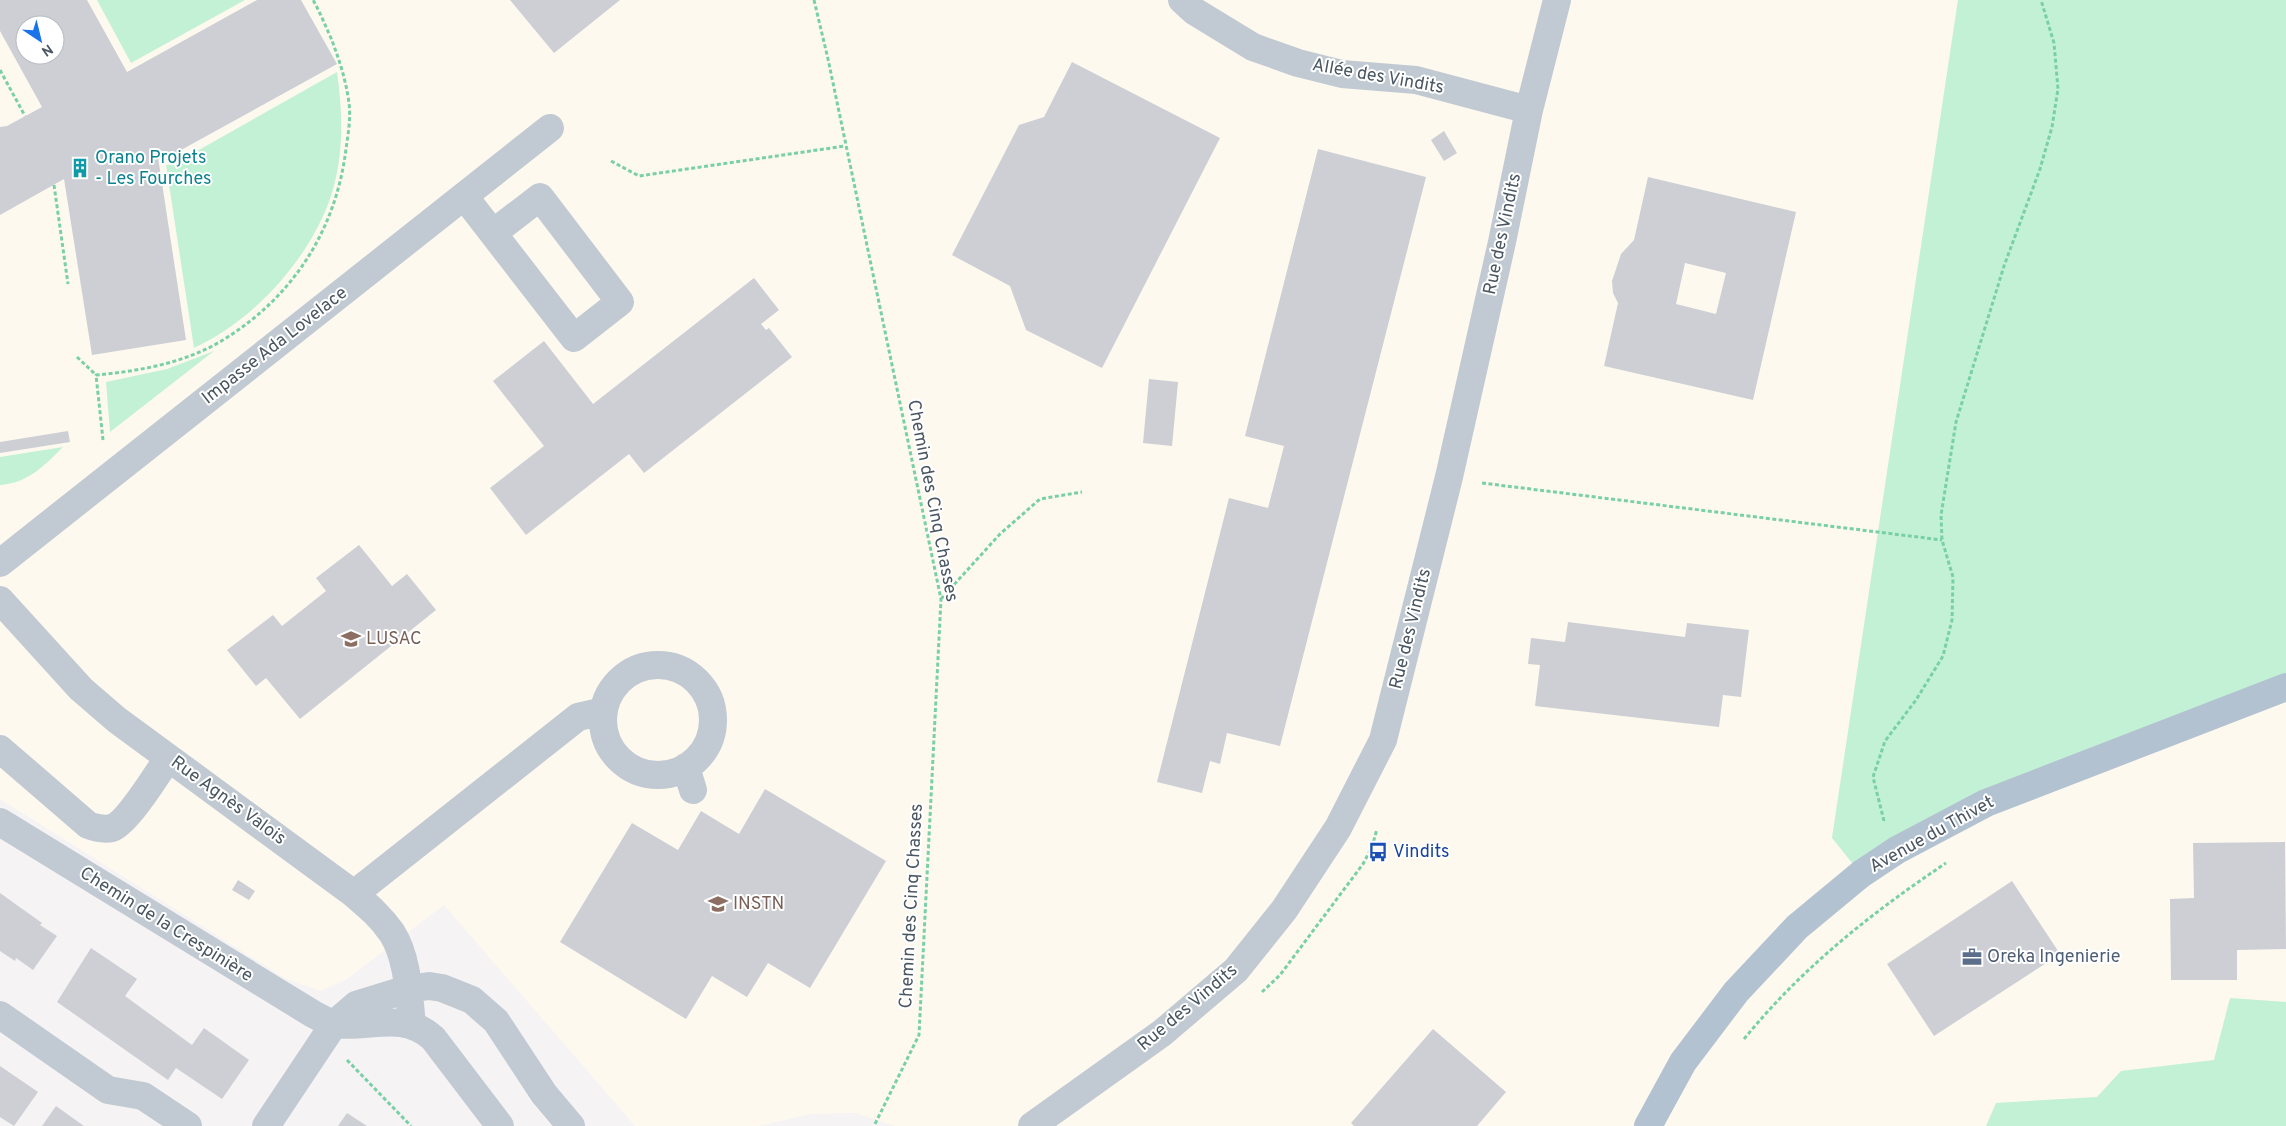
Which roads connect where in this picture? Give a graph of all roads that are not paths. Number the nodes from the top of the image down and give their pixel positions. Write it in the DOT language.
graph roads {
  1 [pos="1182,0"];
  2 [pos="1557,0"];
  3 [pos="1529,110"];
  4 [pos="550,128"];
  5 [pos="464,196"];
  6 [pos="493,233"];
  7 [pos="0,563"];
  8 [pos="0,600"];
  9 [pos="2286,687"];
  10 [pos="604,711"];
  11 [pos="0,750"];
  12 [pos="168,758"];
  13 [pos="0,822"];
  14 [pos="354,894"];
  15 [pos="408,989"];
  16 [pos="0,1015"];
  17 [pos="334,1024"];
  18 [pos="412,1025"];
  19 [pos="188,1126"];
  20 [pos="266,1126"];
  21 [pos="500,1126"];
  22 [pos="571,1126"];
  23 [pos="1032,1126"];
  24 [pos="1648,1126"];
  1 -- 3 [label="street, Allée des Vindits"];
  2 -- 3 [label="street, Rue des Vindits"];
  3 -- 23 [label="street, Rue des Vindits"];
  4 -- 5 [label="street, Impasse Ada Lovelace"];
  5 -- 6 [label="street"];
  5 -- 7 [label="street, Impasse Ada Lovelace"];
  6 -- 6 [label="street"];
  8 -- 12 [label="street, Rue Agnès Valois"];
  9 -- 24 [label="main road, Avenue du Thivet"];
  10 -- 10 [label="street"];
  10 -- 14 [label="street"];
  11 -- 12 [label="street"];
  12 -- 14 [label="street, Rue Agnès Valois"];
  13 -- 17 [label="street, Chemin de la Crespinière"];
  14 -- 15 [label="street, Rue Agnès Valois"];
  15 -- 17 [label="street"];
  15 -- 18 [label="street, Rue Agnès Valois"];
  15 -- 22 [label="street"];
  16 -- 19 [label="street"];
  17 -- 18 [label="street, Chemin de la Crespinière"];
  17 -- 20 [label="street"];
  18 -- 21 [label="street, Chemin de la Crespinière"];
}
